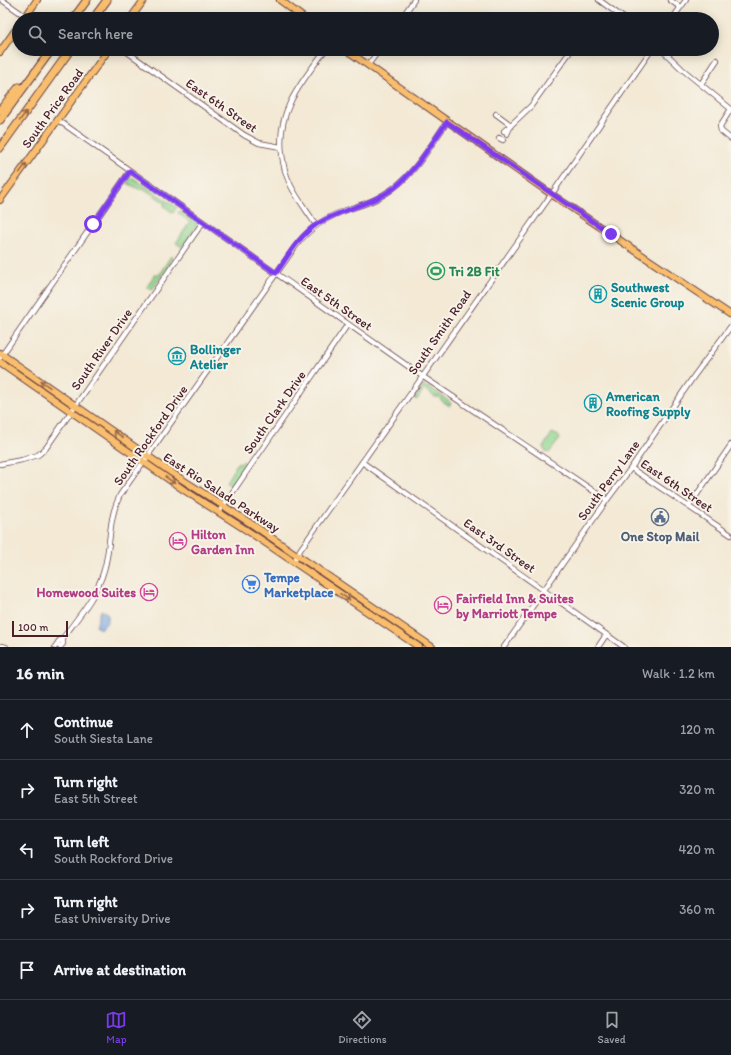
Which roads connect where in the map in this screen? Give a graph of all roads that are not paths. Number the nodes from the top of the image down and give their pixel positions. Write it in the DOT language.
graph roads {
  1 [pos="2,0"];
  2 [pos="37,0"];
  3 [pos="87,0"];
  4 [pos="107,0"];
  5 [pos="144,0"];
  6 [pos="280,0"];
  7 [pos="414,0"];
  8 [pos="599,0"];
  9 [pos="670,0"];
  10 [pos="686,0"];
  11 [pos="680,7"];
  12 [pos="17,12"];
  13 [pos="29,12"];
  14 [pos="79,12"];
  15 [pos="98,12"];
  16 [pos="135,12"];
  17 [pos="296,12"];
  18 [pos="406,12"];
  19 [pos="615,12"];
  20 [pos="677,12"];
  21 [pos="12,35"];
  22 [pos="0,52"];
  23 [pos="47,56"];
  24 [pos="47,56"];
  25 [pos="66,56"];
  26 [pos="104,56"];
  27 [pos="133,56"];
  28 [pos="321,56"];
  29 [pos="355,56"];
  30 [pos="375,56"];
  31 [pos="567,56"];
  32 [pos="647,56"];
  33 [pos="668,56"];
  34 [pos="717,60"];
  35 [pos="368,65"];
  36 [pos="701,84"];
  37 [pos="731,109"];
  38 [pos="0,110"];
  39 [pos="496,114"];
  40 [pos="0,120"];
  41 [pos="58,120"];
  42 [pos="447,122"];
  43 [pos="511,125"];
  44 [pos="504,135"];
  45 [pos="731,139"];
  46 [pos="280,146"];
  47 [pos="0,148"];
  48 [pos="130,171"];
  49 [pos="551,194"];
  50 [pos="0,200"];
  51 [pos="203,222"];
  52 [pos="316,225"];
  53 [pos="276,273"];
  54 [pos="731,315"];
  55 [pos="348,324"];
  56 [pos="731,326"];
  57 [pos="1,355"];
  58 [pos="0,362"];
  59 [pos="422,376"];
  60 [pos="76,405"];
  61 [pos="71,411"];
  62 [pos="731,445"];
  63 [pos="148,456"];
  64 [pos="144,462"];
  65 [pos="362,462"];
  66 [pos="0,464"];
  67 [pos="631,468"];
  68 [pos="607,500"];
  69 [pos="223,505"];
  70 [pos="689,506"];
  71 [pos="219,512"];
  72 [pos="731,535"];
  73 [pos="297,553"];
  74 [pos="292,561"];
  75 [pos="543,590"];
  76 [pos="606,634"];
  77 [pos="63,638"];
  78 [pos="55,647"];
  79 [pos="60,647"];
  80 [pos="419,647"];
  81 [pos="432,647"];
  82 [pos="504,647"];
  83 [pos="598,647"];
  84 [pos="624,647"];
  1 -- 12 [label="street"];
  2 -- 13 [label="main road"];
  3 -- 14 [label="highway"];
  4 -- 15 [label="highway"];
  5 -- 16 [label="main road"];
  6 -- 17 [label="main road"];
  7 -- 18 [label="street"];
  8 -- 19 [label="street"];
  9 -- 11 [label="street"];
  10 -- 11 [label="street"];
  11 -- 20 [label="street"];
  21 -- 22 [label="main road"];
  23 -- 38 [label="highway"];
  24 -- 40 [label="highway"];
  47 -- 25 [label="highway, one-way"];
  26 -- 41 [label="main road, South Price Road"];
  27 -- 46 [label="street, East 6th Street"];
  28 -- 46 [label="street"];
  29 -- 35 [label="main road"];
  30 -- 35 [label="street"];
  31 -- 43 [label="street"];
  32 -- 49 [label="street, South Smith Road"];
  33 -- 36 [label="street"];
  34 -- 36 [label="street"];
  35 -- 42 [label="main road"];
  36 -- 37 [label="street"];
  37 -- 45 [label="street"];
  39 -- 43 [label="street"];
  41 -- 48 [label="street, East 5th Street"];
  50 -- 41 [label="main road, South Price Road, one-way"];
  42 -- 49 [label="main road"];
  42 -- 52 [label="street, South Rockford Drive"];
  43 -- 44 [label="street"];
  46 -- 52 [label="street"];
  48 -- 51 [label="street, East 5th Street"];
  48 -- 57 [label="street"];
  49 -- 54 [label="main road"];
  49 -- 59 [label="street, South Smith Road"];
  51 -- 53 [label="street, East 5th Street"];
  51 -- 60 [label="street, South River Drive"];
  52 -- 53 [label="street, South Rockford Drive"];
  53 -- 55 [label="street, East 5th Street"];
  53 -- 63 [label="street, South Rockford Drive"];
  55 -- 59 [label="street, East 5th Street"];
  55 -- 69 [label="street, South Clark Drive"];
  56 -- 67 [label="street, South Perry Lane"];
  60 -- 57 [label="main road, East Rio Salado Parkway, one-way"];
  58 -- 61 [label="main road, East Rio Salado Parkway"];
  59 -- 65 [label="street, South Smith Road"];
  59 -- 68 [label="street, East 5th Street"];
  60 -- 61 [label="street, South River Drive"];
  63 -- 60 [label="main road, East Rio Salado Parkway, one-way"];
  61 -- 64 [label="main road, East Rio Salado Parkway"];
  61 -- 66 [label="street, South River Drive"];
  62 -- 70 [label="street"];
  63 -- 64 [label="street, South Rockford Drive"];
  63 -- 69 [label="main road, East Rio Salado Parkway"];
  64 -- 71 [label="main road, East Rio Salado Parkway, one-way"];
  64 -- 77 [label="street, South Rockford Drive"];
  65 -- 73 [label="street, South Smith Road"];
  65 -- 75 [label="street, East 3rd Street"];
  67 -- 68 [label="street, South Perry Lane"];
  67 -- 70 [label="street, East 6th Street"];
  68 -- 75 [label="street, South Perry Lane"];
  69 -- 71 [label="street, South Clark Drive"];
  69 -- 73 [label="main road, East Rio Salado Parkway"];
  70 -- 72 [label="street, East 6th Street"];
  71 -- 74 [label="main road, East Rio Salado Parkway"];
  73 -- 74 [label="street, South Smith Road"];
  73 -- 81 [label="main road, East Rio Salado Parkway"];
  74 -- 80 [label="main road, East Rio Salado Parkway, one-way"];
  75 -- 76 [label="street, East 3rd Street"];
  75 -- 82 [label="street, South Perry Lane"];
  76 -- 83 [label="street"];
  76 -- 84 [label="street, East 3rd Street"];
  77 -- 78 [label="street, South Rockford Drive"];
  77 -- 79 [label="street, South Rockford Drive"];
}
